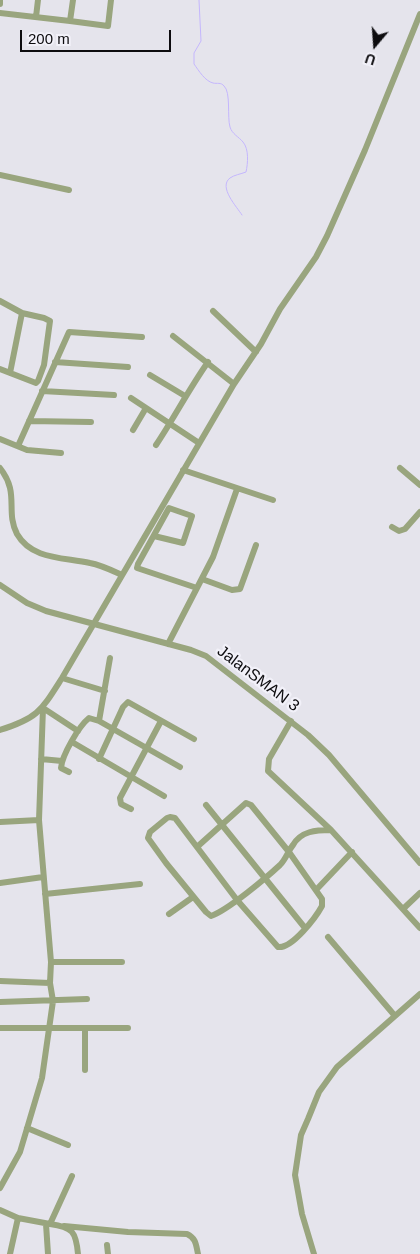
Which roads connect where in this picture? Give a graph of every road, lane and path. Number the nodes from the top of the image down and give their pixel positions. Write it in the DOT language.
graph roads {
  1 [pos="38,0"];
  2 [pos="73,0"];
  3 [pos="111,0"];
  4 [pos="0,13"];
  5 [pos="420,14"];
  6 [pos="36,17"];
  7 [pos="70,21"];
  8 [pos="0,175"];
  9 [pos="69,190"];
  10 [pos="0,301"];
  11 [pos="213,311"];
  12 [pos="22,313"];
  13 [pos="173,336"];
  14 [pos="142,337"];
  15 [pos="256,352"];
  16 [pos="56,362"];
  17 [pos="208,362"];
  18 [pos="128,367"];
  19 [pos="0,369"];
  20 [pos="10,373"];
  21 [pos="150,375"];
  22 [pos="36,384"];
  23 [pos="234,384"];
  24 [pos="43,389"];
  25 [pos="114,395"];
  26 [pos="184,396"];
  27 [pos="131,398"];
  28 [pos="146,408"];
  29 [pos="29,421"];
  30 [pos="91,422"];
  31 [pos="170,424"];
  32 [pos="133,430"];
  33 [pos="0,439"];
  34 [pos="199,443"];
  35 [pos="156,445"];
  36 [pos="18,446"];
  37 [pos="61,453"];
  38 [pos="0,468"];
  39 [pos="400,468"];
  40 [pos="183,470"];
  41 [pos="420,485"];
  42 [pos="237,489"];
  43 [pos="273,500"];
  44 [pos="420,512"];
  45 [pos="392,527"];
  46 [pos="154,536"];
  47 [pos="256,545"];
  48 [pos="122,576"];
  49 [pos="202,579"];
  50 [pos="0,586"];
  51 [pos="197,588"];
  52 [pos="93,624"];
  53 [pos="168,644"];
  54 [pos="110,658"];
  55 [pos="62,678"];
  56 [pos="105,691"];
  57 [pos="42,708"];
  58 [pos="99,721"];
  59 [pos="161,721"];
  60 [pos="291,721"];
  61 [pos="114,729"];
  62 [pos="0,730"];
  63 [pos="78,731"];
  64 [pos="194,739"];
  65 [pos="72,742"];
  66 [pos="146,748"];
  67 [pos="41,759"];
  68 [pos="99,759"];
  69 [pos="62,761"];
  70 [pos="180,767"];
  71 [pos="69,772"];
  72 [pos="131,777"];
  73 [pos="164,796"];
  74 [pos="206,805"];
  75 [pos="131,809"];
  76 [pos="39,820"];
  77 [pos="0,822"];
  78 [pos="222,825"];
  79 [pos="331,830"];
  80 [pos="197,847"];
  81 [pos="289,852"];
  82 [pos="352,852"];
  83 [pos="420,863"];
  84 [pos="43,877"];
  85 [pos="264,878"];
  86 [pos="0,883"];
  87 [pos="140,884"];
  88 [pos="316,890"];
  89 [pos="420,893"];
  90 [pos="45,894"];
  91 [pos="193,897"];
  92 [pos="237,900"];
  93 [pos="403,909"];
  94 [pos="169,914"];
  95 [pos="305,928"];
  96 [pos="420,928"];
  97 [pos="328,937"];
  98 [pos="51,962"];
  99 [pos="122,962"];
  100 [pos="0,981"];
  101 [pos="50,983"];
  102 [pos="420,994"];
  103 [pos="87,999"];
  104 [pos="53,1001"];
  105 [pos="0,1002"];
  106 [pos="395,1016"];
  107 [pos="0,1028"];
  108 [pos="49,1028"];
  109 [pos="85,1028"];
  110 [pos="128,1028"];
  111 [pos="86,1070"];
  112 [pos="28,1128"];
  113 [pos="68,1145"];
  114 [pos="72,1176"];
  115 [pos="0,1188"];
  116 [pos="0,1210"];
  117 [pos="18,1218"];
  118 [pos="48,1224"];
  119 [pos="64,1226"];
  120 [pos="107,1244"];
  121 [pos="10,1254"];
  122 [pos="48,1254"];
  123 [pos="78,1254"];
  124 [pos="108,1254"];
  125 [pos="198,1254"];
  126 [pos="314,1254"];
  1 -- 6 [label="street"];
  2 -- 7 [label="street"];
  3 -- 7 [label="street"];
  4 -- 6 [label="street"];
  5 -- 15 [label="street"];
  6 -- 7 [label="street"];
  8 -- 9 [label="street"];
  10 -- 12 [label="street"];
  11 -- 15 [label="street"];
  12 -- 20 [label="street"];
  12 -- 22 [label="street"];
  13 -- 17 [label="street"];
  14 -- 16 [label="street"];
  15 -- 23 [label="street"];
  16 -- 18 [label="street"];
  16 -- 24 [label="street"];
  17 -- 23 [label="street"];
  17 -- 26 [label="street"];
  19 -- 20 [label="street"];
  20 -- 22 [label="street"];
  21 -- 26 [label="street"];
  22 -- 24 [label="street"];
  23 -- 34 [label="street"];
  24 -- 25 [label="street"];
  24 -- 29 [label="street"];
  26 -- 31 [label="street"];
  27 -- 28 [label="street"];
  28 -- 31 [label="street"];
  28 -- 32 [label="street"];
  29 -- 30 [label="street"];
  29 -- 36 [label="street"];
  31 -- 34 [label="street"];
  31 -- 35 [label="street"];
  33 -- 36 [label="street"];
  34 -- 40 [label="street"];
  36 -- 37 [label="street"];
  38 -- 48 [label="street"];
  39 -- 41 [label="street"];
  40 -- 42 [label="street"];
  40 -- 48 [label="street"];
  42 -- 43 [label="street"];
  42 -- 49 [label="street"];
  44 -- 45 [label="street"];
  46 -- 46 [label="street"];
  46 -- 51 [label="street"];
  47 -- 49 [label="street"];
  48 -- 52 [label="street"];
  49 -- 51 [label="street"];
  50 -- 52 [label="street, JalanSMAN 3"];
  51 -- 53 [label="street"];
  52 -- 53 [label="street, JalanSMAN 3"];
  52 -- 55 [label="street"];
  53 -- 60 [label="street, JalanSMAN 3"];
  54 -- 56 [label="street"];
  55 -- 56 [label="street"];
  55 -- 57 [label="street"];
  56 -- 58 [label="street"];
  57 -- 62 [label="street"];
  57 -- 63 [label="street"];
  57 -- 67 [label="street"];
  58 -- 61 [label="street"];
  58 -- 63 [label="street"];
  59 -- 61 [label="street"];
  59 -- 64 [label="street"];
  59 -- 66 [label="street"];
  60 -- 79 [label="street"];
  60 -- 83 [label="street, JalanSMAN 3"];
  61 -- 66 [label="street"];
  61 -- 68 [label="street"];
  63 -- 65 [label="street"];
  65 -- 68 [label="street"];
  65 -- 69 [label="street"];
  66 -- 70 [label="street"];
  66 -- 72 [label="street"];
  67 -- 69 [label="street"];
  67 -- 76 [label="street"];
  68 -- 72 [label="street"];
  69 -- 71 [label="street"];
  72 -- 73 [label="street"];
  72 -- 75 [label="street"];
  74 -- 78 [label="street"];
  76 -- 77 [label="street"];
  76 -- 84 [label="street"];
  78 -- 80 [label="street"];
  78 -- 81 [label="street"];
  78 -- 85 [label="street"];
  79 -- 81 [label="street"];
  79 -- 82 [label="street"];
  80 -- 91 [label="street"];
  80 -- 92 [label="street"];
  81 -- 85 [label="street"];
  81 -- 88 [label="street"];
  82 -- 88 [label="street"];
  82 -- 93 [label="street"];
  84 -- 86 [label="street"];
  84 -- 90 [label="street"];
  85 -- 92 [label="street"];
  85 -- 95 [label="street"];
  87 -- 90 [label="street"];
  88 -- 95 [label="street"];
  89 -- 93 [label="street"];
  90 -- 98 [label="street"];
  91 -- 92 [label="street"];
  91 -- 94 [label="street"];
  92 -- 95 [label="street"];
  93 -- 96 [label="street"];
  97 -- 106 [label="street"];
  98 -- 99 [label="street"];
  98 -- 101 [label="street"];
  100 -- 101 [label="street"];
  101 -- 104 [label="street"];
  102 -- 106 [label="street"];
  103 -- 104 [label="street"];
  104 -- 105 [label="street"];
  104 -- 108 [label="street"];
  106 -- 126 [label="street"];
  107 -- 108 [label="street"];
  108 -- 109 [label="street"];
  108 -- 112 [label="street"];
  109 -- 110 [label="street"];
  109 -- 111 [label="street"];
  112 -- 113 [label="street"];
  112 -- 115 [label="street"];
  114 -- 118 [label="street"];
  116 -- 117 [label="street"];
  117 -- 118 [label="street"];
  117 -- 121 [label="street"];
  118 -- 119 [label="street"];
  118 -- 122 [label="street"];
  119 -- 123 [label="street"];
  119 -- 125 [label="street"];
  120 -- 124 [label="street"];
}
